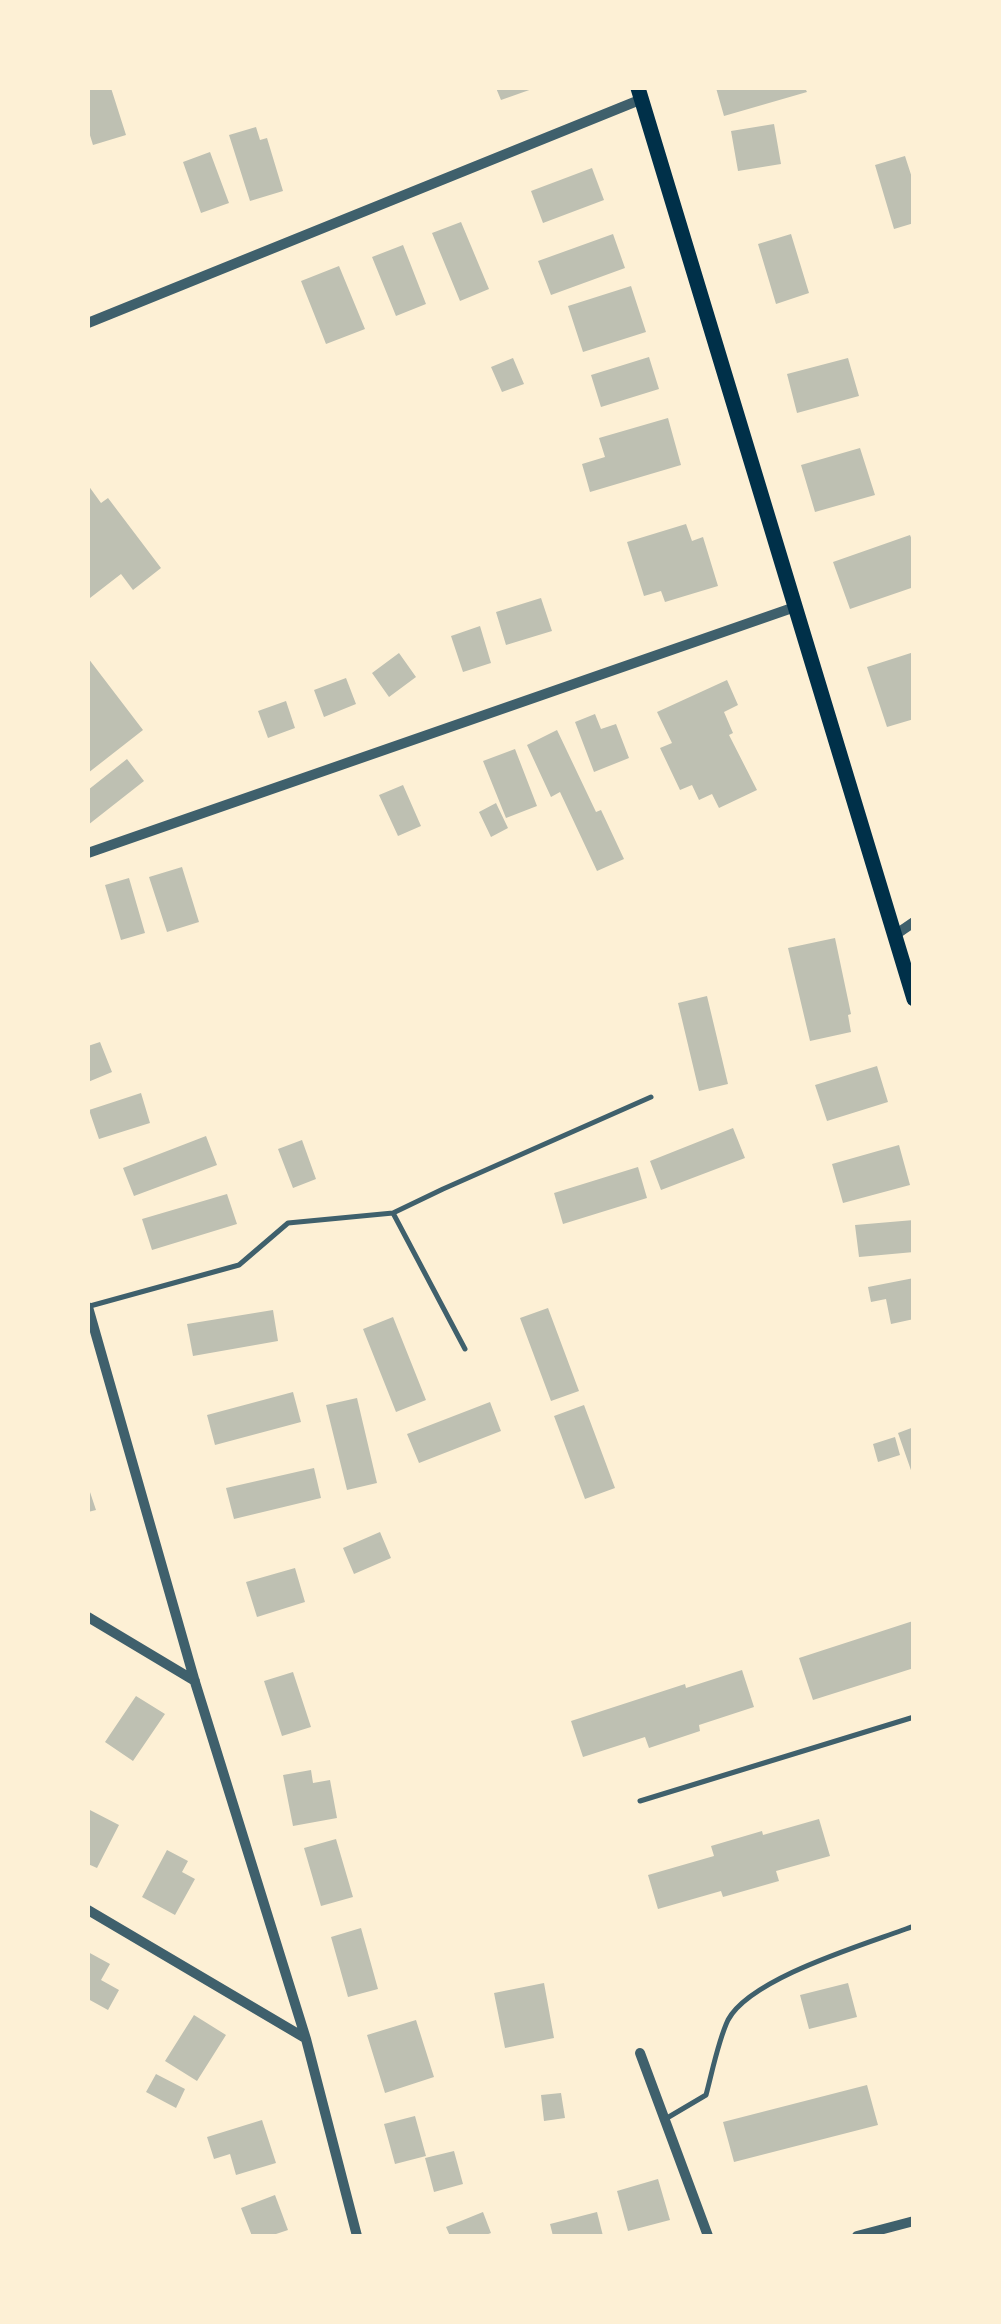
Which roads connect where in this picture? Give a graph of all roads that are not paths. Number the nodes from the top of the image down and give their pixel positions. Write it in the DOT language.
graph roads {
  1 [pos="640,93"];
  2 [pos="88,323"];
  3 [pos="795,607"];
  4 [pos="88,853"];
  5 [pos="914,922"];
  6 [pos="895,936"];
  7 [pos="914,998"];
  8 [pos="651,1097"];
  9 [pos="393,1214"];
  10 [pos="88,1307"];
  11 [pos="465,1349"];
  12 [pos="88,1616"];
  13 [pos="196,1682"];
  14 [pos="914,1717"];
  15 [pos="640,1800"];
  16 [pos="88,1910"];
  17 [pos="914,1926"];
  18 [pos="306,2039"];
  19 [pos="640,2052"];
  20 [pos="665,2119"];
  21 [pos="914,2221"];
  22 [pos="356,2236"];
  23 [pos="708,2236"];
  24 [pos="858,2236"];
  1 -- 2 [label="street"];
  1 -- 3 [label="main road"];
  3 -- 4 [label="street"];
  3 -- 6 [label="main road"];
  5 -- 6 [label="street"];
  6 -- 7 [label="main road"];
  8 -- 9 [label="lane"];
  9 -- 10 [label="lane"];
  9 -- 11 [label="lane"];
  10 -- 13 [label="street"];
  12 -- 13 [label="street"];
  13 -- 18 [label="street"];
  14 -- 15 [label="lane"];
  16 -- 18 [label="street"];
  17 -- 20 [label="lane"];
  18 -- 22 [label="street"];
  19 -- 20 [label="street"];
  20 -- 23 [label="street"];
  21 -- 24 [label="street"];
}
